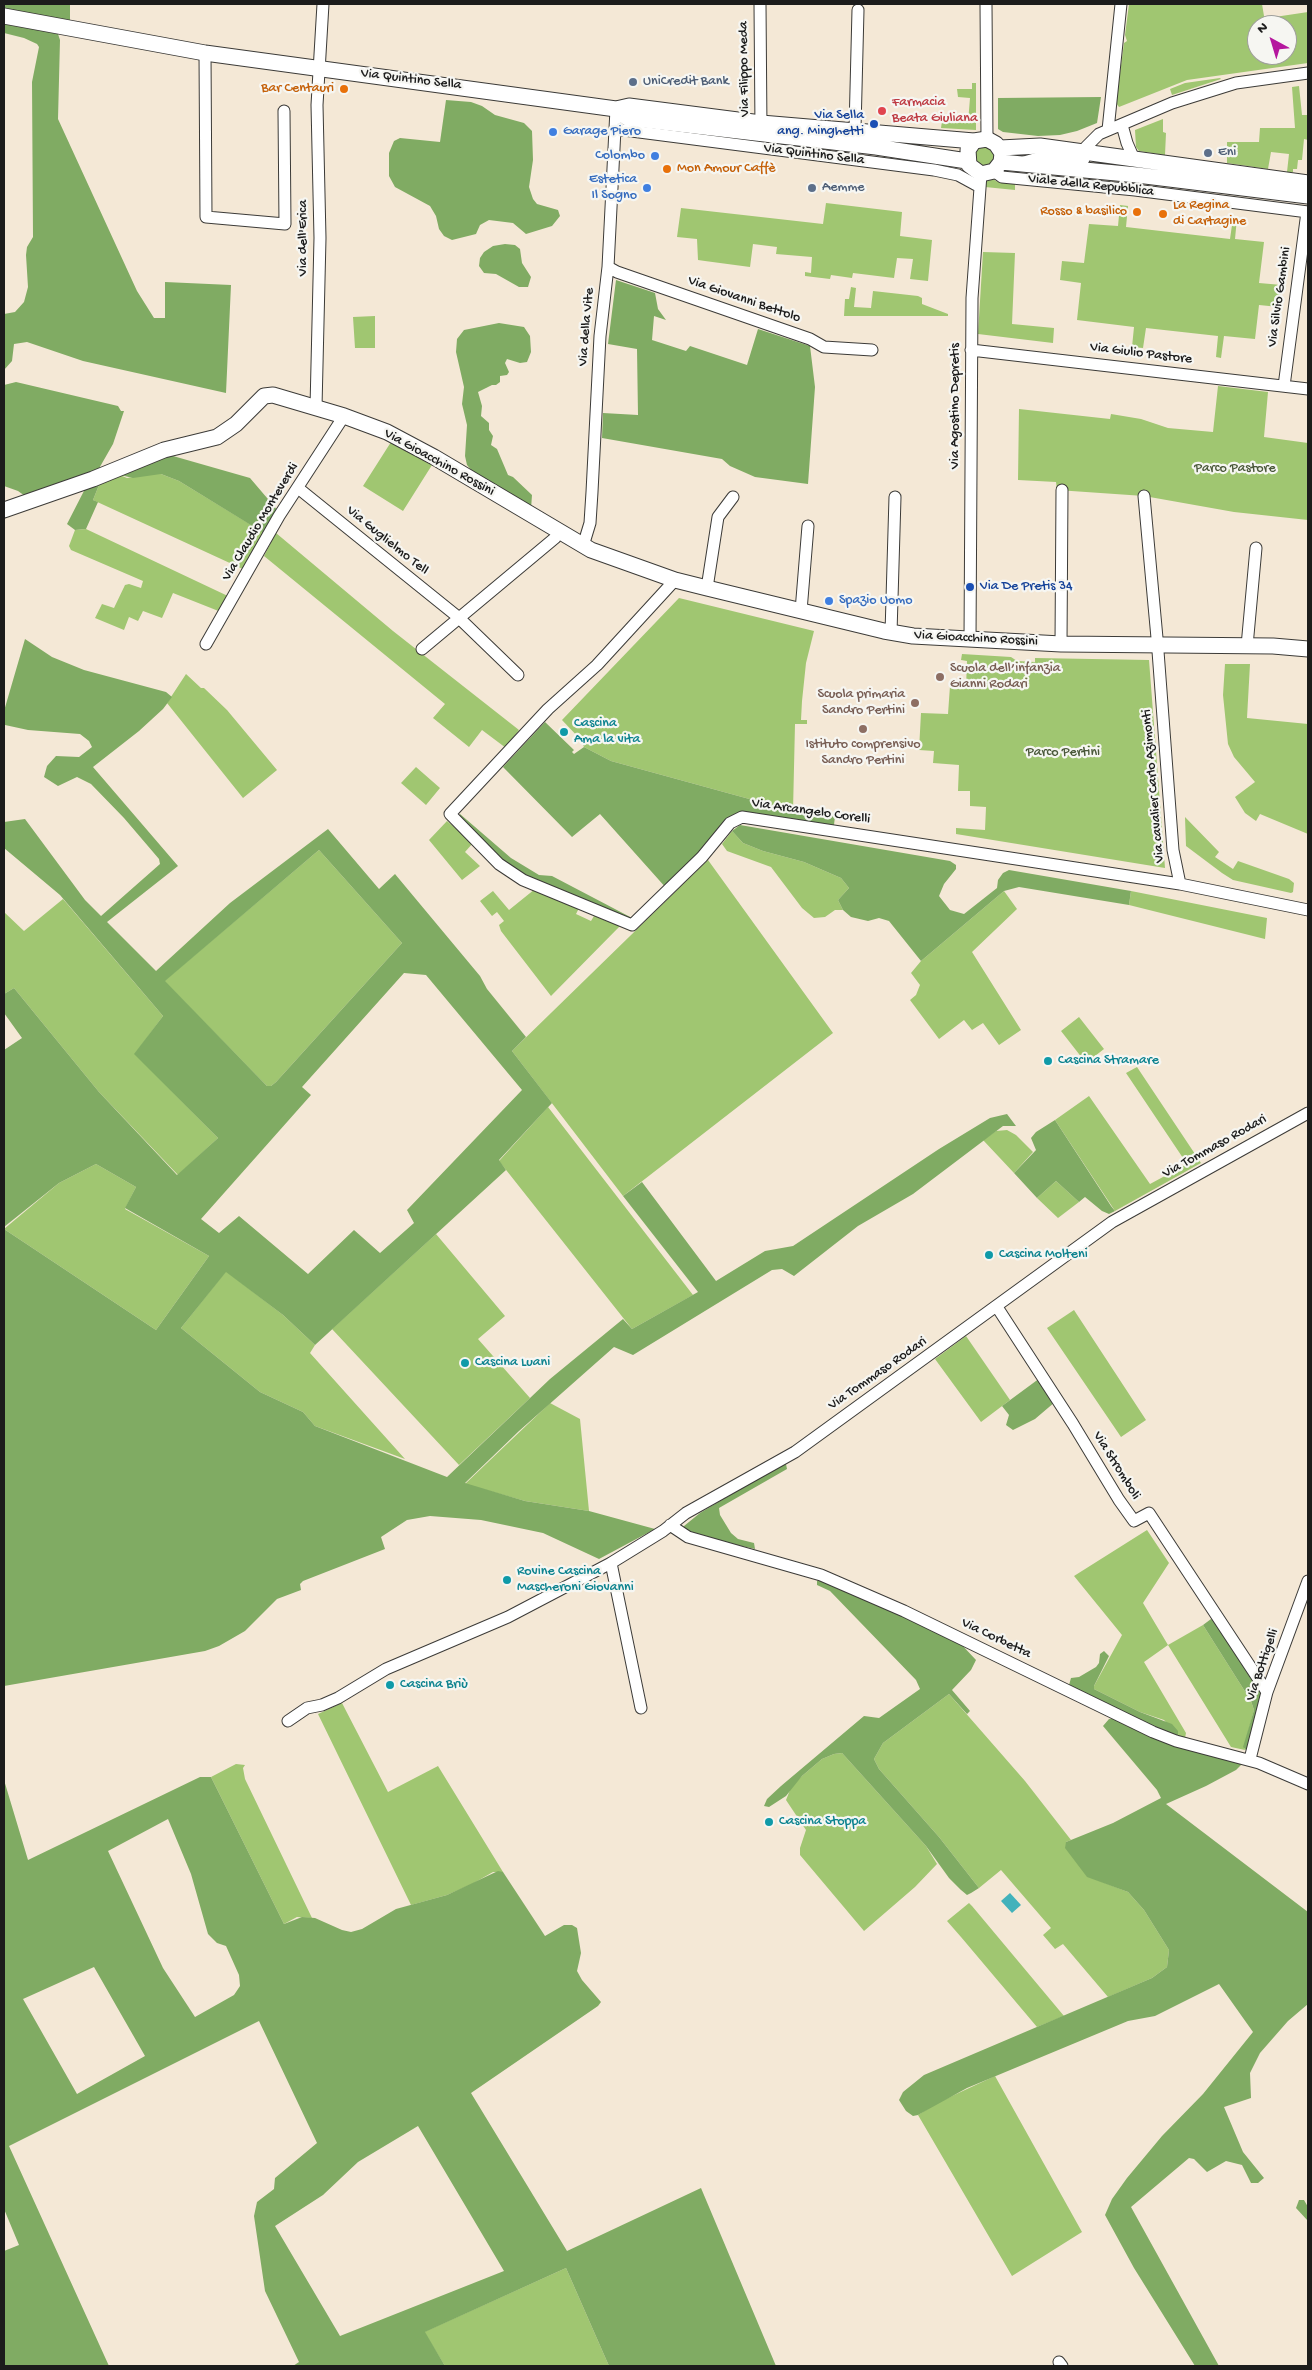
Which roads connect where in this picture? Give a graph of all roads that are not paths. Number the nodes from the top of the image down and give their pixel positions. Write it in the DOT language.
graph roads {
  1 [pos="323,4"];
  2 [pos="760,4"];
  3 [pos="986,4"];
  4 [pos="1121,4"];
  5 [pos="858,10"];
  6 [pos="4,16"];
  7 [pos="205,53"];
  8 [pos="319,68"];
  9 [pos="1308,73"];
  10 [pos="284,110"];
  11 [pos="616,110"];
  12 [pos="1122,125"];
  13 [pos="761,128"];
  14 [pos="616,129"];
  15 [pos="855,129"];
  16 [pos="1108,130"];
  17 [pos="691,133"];
  18 [pos="980,140"];
  19 [pos="1085,152"];
  20 [pos="1134,159"];
  21 [pos="967,161"];
  22 [pos="1022,163"];
  23 [pos="991,168"];
  24 [pos="1088,169"];
  25 [pos="1308,183"];
  26 [pos="1308,196"];
  27 [pos="1308,212"];
  28 [pos="608,266"];
  29 [pos="872,350"];
  30 [pos="971,350"];
  31 [pos="1284,386"];
  32 [pos="1308,388"];
  33 [pos="316,407"];
  34 [pos="344,416"];
  35 [pos="298,488"];
  36 [pos="1062,490"];
  37 [pos="1144,496"];
  38 [pos="733,497"];
  39 [pos="895,497"];
  40 [pos="4,510"];
  41 [pos="808,526"];
  42 [pos="558,532"];
  43 [pos="584,546"];
  44 [pos="1256,548"];
  45 [pos="675,580"];
  46 [pos="707,588"];
  47 [pos="801,611"];
  48 [pos="458,617"];
  49 [pos="891,633"];
  50 [pos="970,639"];
  51 [pos="206,644"];
  52 [pos="1060,644"];
  53 [pos="1158,645"];
  54 [pos="1247,646"];
  55 [pos="422,649"];
  56 [pos="1308,649"];
  57 [pos="518,675"];
  58 [pos="1180,884"];
  59 [pos="1308,910"];
  60 [pos="1308,1113"];
  61 [pos="997,1307"];
  62 [pos="670,1525"];
  63 [pos="611,1563"];
  64 [pos="1308,1581"];
  65 [pos="1267,1692"];
  66 [pos="641,1708"];
  67 [pos="288,1721"];
  68 [pos="1250,1760"];
  69 [pos="1308,1784"];
  1 -- 8 [label="street, Via dell'Erica"];
  2 -- 13 [label="street, Via Filippo Meda"];
  3 -- 18 [label="street"];
  4 -- 16 [label="street"];
  5 -- 15 [label="street"];
  6 -- 7 [label="street, Via Quintino Sella"];
  7 -- 8 [label="street, Via Quintino Sella"];
  7 -- 10 [label="street"];
  8 -- 11 [label="street, Via Quintino Sella"];
  8 -- 33 [label="street, Via dell'Erica"];
  9 -- 12 [label="street"];
  11 -- 13 [label="street, Via Quintino Sella"];
  11 -- 14 [label="street, Via della Vite"];
  11 -- 17 [label="street, Via Quintino Sella"];
  12 -- 16 [label="street"];
  12 -- 20 [label="street"];
  13 -- 15 [label="street, Via Quintino Sella"];
  13 -- 17 [label="street, Via Quintino Sella"];
  13 -- 21 [label="street, Via Quintino Sella"];
  14 -- 17 [label="street, Via Quintino Sella"];
  14 -- 28 [label="street, Via della Vite"];
  15 -- 18 [label="street, Via Quintino Sella"];
  16 -- 19 [label="street"];
  17 -- 23 [label="street, Via Quintino Sella"];
  18 -- 21 [label="street"];
  18 -- 23 [label="street, Via Quintino Sella"];
  19 -- 20 [label="street"];
  19 -- 22 [label="street, Viale della Repubblica"];
  19 -- 23 [label="street"];
  20 -- 25 [label="street"];
  21 -- 23 [label="street"];
  22 -- 23 [label="street, Via Quintino Sella"];
  22 -- 24 [label="street, Via Quintino Sella"];
  23 -- 27 [label="street, Viale della Repubblica"];
  23 -- 30 [label="street, Via Agostino Depretis"];
  24 -- 26 [label="street, Viale della Repubblica"];
  27 -- 31 [label="street, Via Silvio Gambini"];
  28 -- 29 [label="street, Via Giovanni Bettolo"];
  28 -- 43 [label="street, Via della Vite"];
  30 -- 31 [label="street, Via Giulio Pastore"];
  30 -- 50 [label="street, Via Agostino Depretis"];
  31 -- 32 [label="street, Via Giulio Pastore"];
  33 -- 34 [label="street, Via Gioacchino Rossini"];
  33 -- 40 [label="street, Via Gioacchino Rossini"];
  34 -- 35 [label="street, Via Claudio Monteverdi"];
  34 -- 42 [label="street, Via Gioacchino Rossini"];
  35 -- 48 [label="street, Via Guglielmo Tell"];
  35 -- 51 [label="street, Via Claudio Monteverdi"];
  36 -- 52 [label="street"];
  37 -- 53 [label="street"];
  38 -- 46 [label="street"];
  39 -- 49 [label="street"];
  41 -- 47 [label="street"];
  42 -- 43 [label="street, Via Gioacchino Rossini"];
  42 -- 48 [label="street"];
  43 -- 45 [label="street, Via Gioacchino Rossini"];
  44 -- 54 [label="street"];
  45 -- 46 [label="street, Via Gioacchino Rossini"];
  45 -- 58 [label="street, Via Arcangelo Corelli"];
  46 -- 47 [label="street, Via Gioacchino Rossini"];
  47 -- 49 [label="street, Via Gioacchino Rossini"];
  48 -- 55 [label="street"];
  48 -- 57 [label="street, Via Guglielmo Tell"];
  49 -- 50 [label="street, Via Gioacchino Rossini"];
  50 -- 52 [label="street, Via Gioacchino Rossini"];
  52 -- 53 [label="street, Via Gioacchino Rossini"];
  53 -- 54 [label="street, Via Gioacchino Rossini"];
  53 -- 58 [label="street, Via cavalier Carlo Azimonti"];
  54 -- 56 [label="street, Via Gioacchino Rossini"];
  58 -- 59 [label="street"];
  60 -- 61 [label="street, Via Tommaso Rodari"];
  61 -- 62 [label="street, Via Tommaso Rodari"];
  61 -- 65 [label="street, Via Stromboli"];
  62 -- 63 [label="street, Via Tommaso Rodari"];
  62 -- 68 [label="street, Via Corbetta"];
  63 -- 66 [label="street"];
  63 -- 67 [label="street, Via Tommaso Rodari"];
  64 -- 65 [label="street, Via Bottigelli"];
  65 -- 68 [label="street, Via Bottigelli"];
  68 -- 69 [label="street, Via Corbetta"];
}
